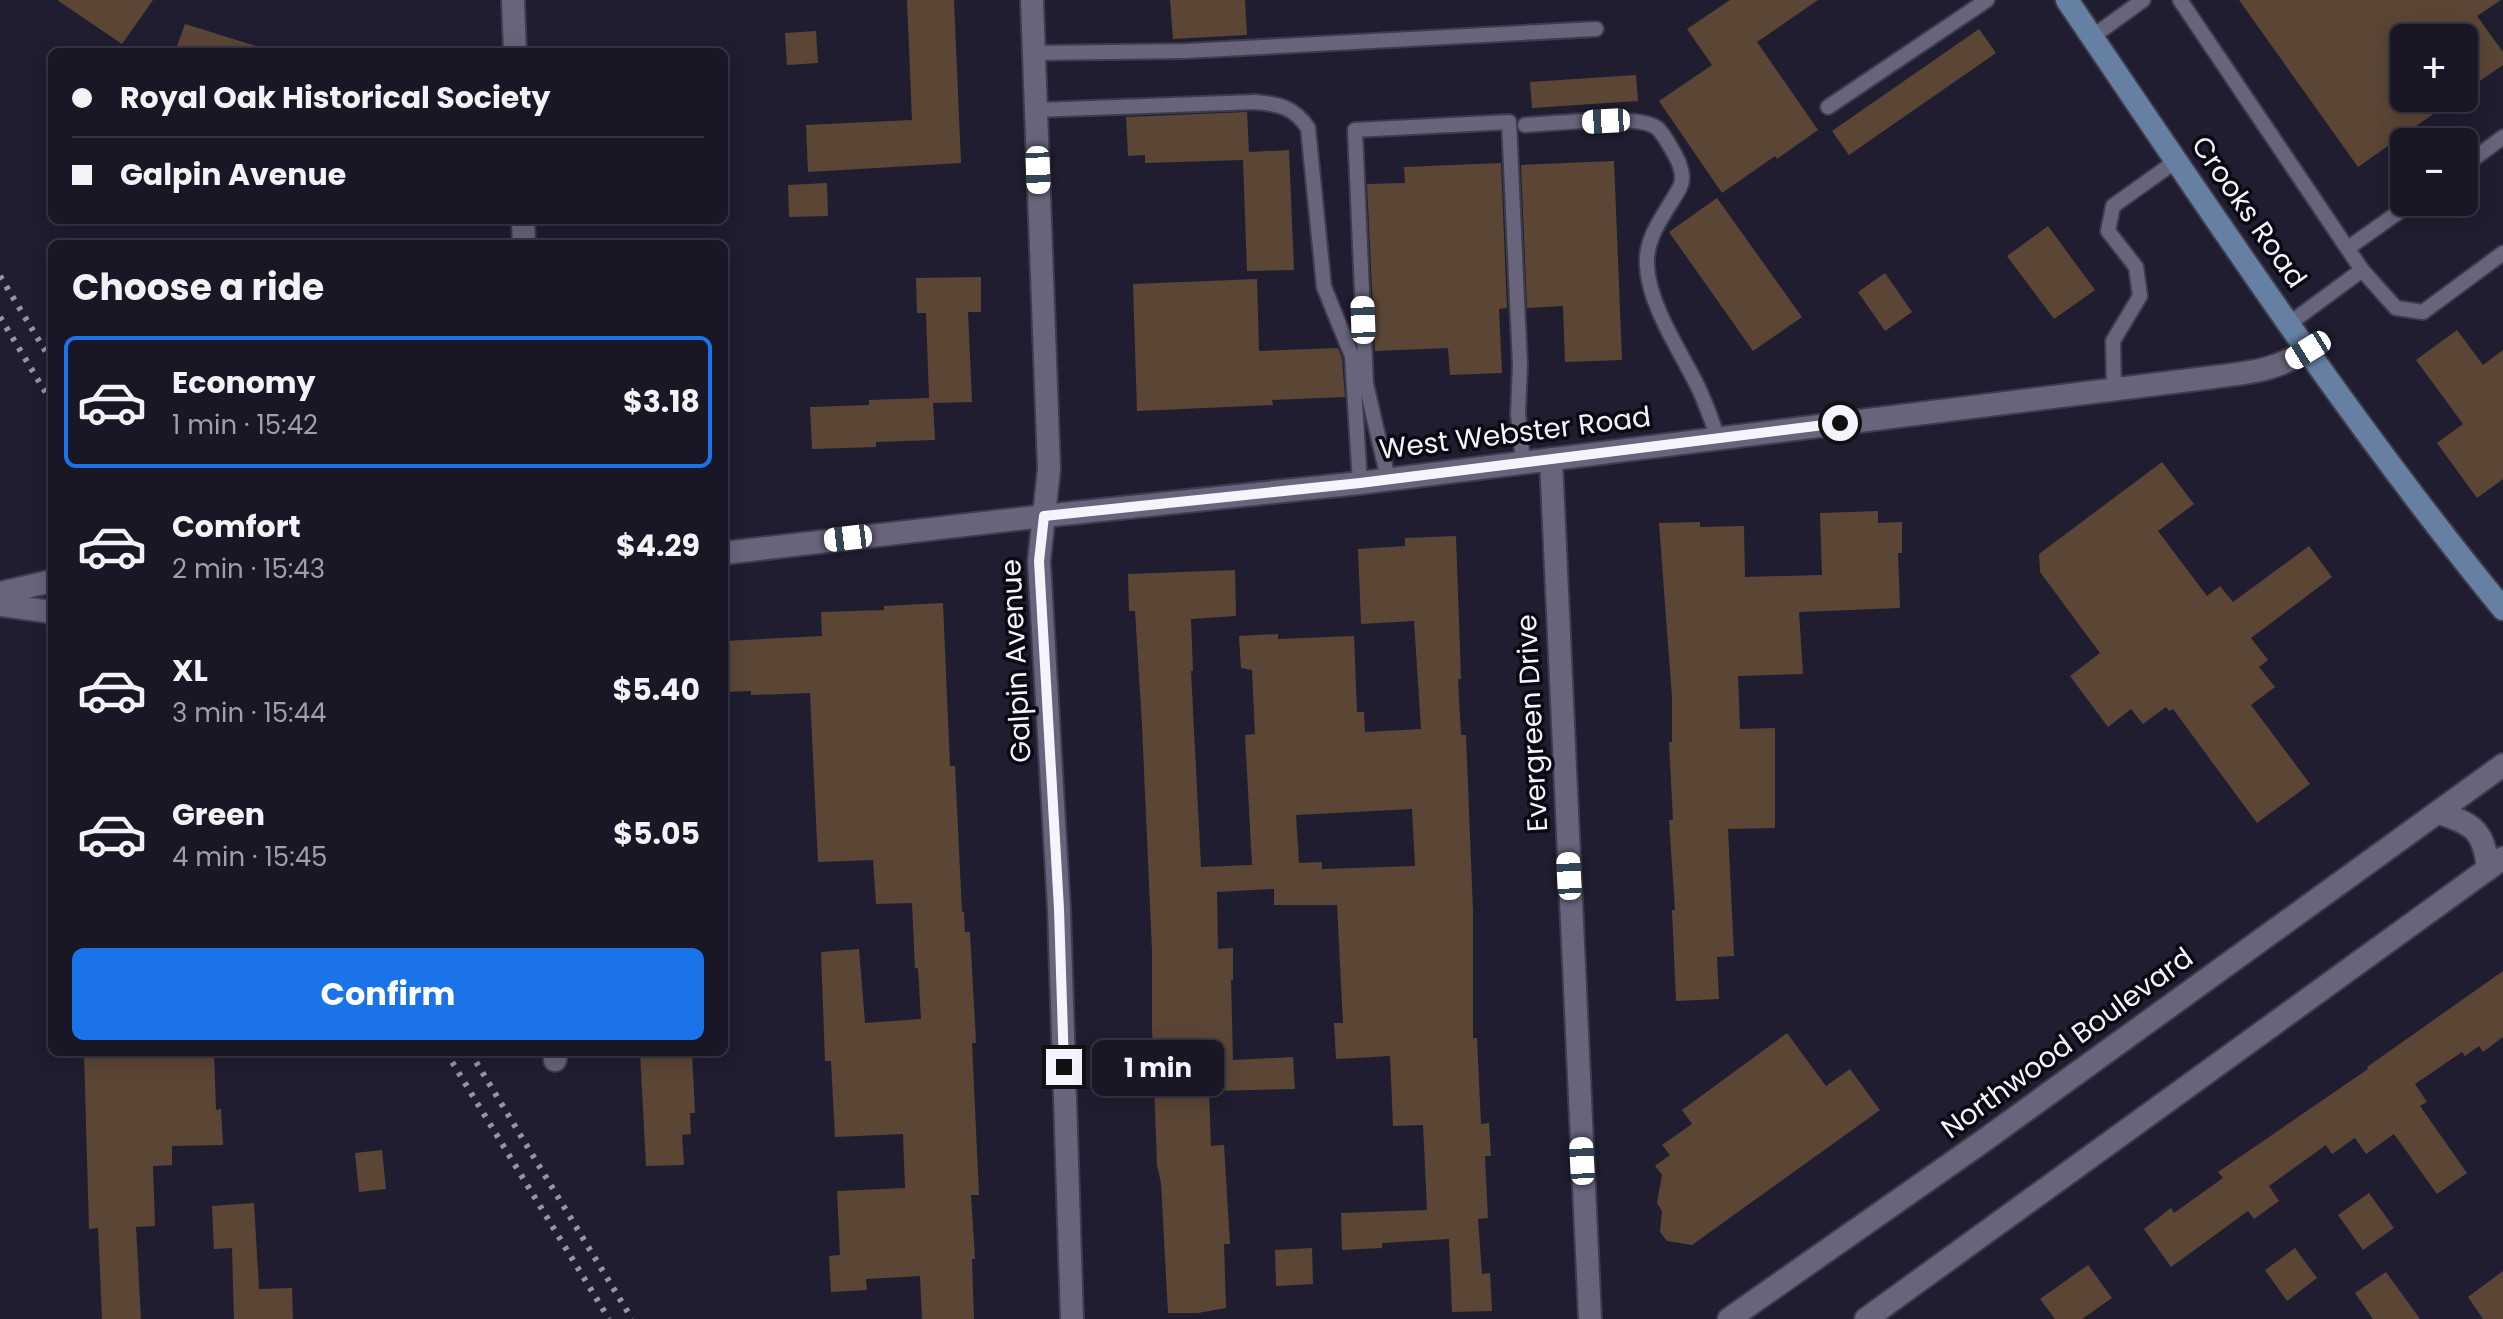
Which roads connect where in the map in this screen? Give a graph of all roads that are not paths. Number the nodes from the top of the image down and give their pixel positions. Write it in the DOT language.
graph roads {
  1 [pos="513,0"];
  2 [pos="1032,0"];
  3 [pos="1987,0"];
  4 [pos="2067,0"];
  5 [pos="2143,0"];
  6 [pos="2180,0"];
  7 [pos="1596,29"];
  8 [pos="2092,37"];
  9 [pos="515,48"];
  10 [pos="1034,53"];
  11 [pos="1828,107"];
  12 [pos="1036,110"];
  13 [pos="1525,125"];
  14 [pos="2503,137"];
  15 [pos="2478,156"];
  16 [pos="2176,161"];
  17 [pos="2393,216"];
  18 [pos="2348,248"];
  19 [pos="2503,253"];
  20 [pos="2362,270"];
  21 [pos="2290,323"];
  22 [pos="2308,350"];
  23 [pos="2114,390"];
  24 [pos="1718,438"];
  25 [pos="1551,459"];
  26 [pos="1523,462"];
  27 [pos="1388,479"];
  28 [pos="1360,483"];
  29 [pos="1044,516"];
  30 [pos="728,553"];
  31 [pos="48,582"];
  32 [pos="0,593"];
  33 [pos="0,605"];
  34 [pos="2503,609"];
  35 [pos="48,611"];
  36 [pos="2503,765"];
  37 [pos="2439,813"];
  38 [pos="2495,863"];
  39 [pos="1072,1319"];
  40 [pos="1590,1319"];
  41 [pos="1729,1319"];
  42 [pos="1866,1319"];
  1 -- 9 [label="street"];
  2 -- 10 [label="street, Galpin Avenue"];
  3 -- 11 [label="lane"];
  4 -- 8 [label="main road, Crooks Road"];
  5 -- 8 [label="lane"];
  6 -- 18 [label="lane"];
  7 -- 10 [label="lane"];
  8 -- 16 [label="main road, Crooks Road"];
  10 -- 12 [label="street, Galpin Avenue"];
  12 -- 28 [label="lane"];
  12 -- 29 [label="street, Galpin Avenue"];
  13 -- 24 [label="lane"];
  14 -- 15 [label="lane"];
  16 -- 21 [label="main road, Crooks Road"];
  16 -- 23 [label="lane"];
  17 -- 18 [label="lane"];
  18 -- 20 [label="lane"];
  19 -- 20 [label="lane"];
  20 -- 21 [label="lane"];
  21 -- 22 [label="main road, Crooks Road"];
  22 -- 23 [label="street, West Webster Road"];
  22 -- 34 [label="main road, Crooks Road"];
  23 -- 24 [label="street, West Webster Road"];
  24 -- 25 [label="street, West Webster Road"];
  25 -- 26 [label="street, West Webster Road"];
  25 -- 40 [label="street, Evergreen Drive"];
  26 -- 27 [label="street, West Webster Road"];
  26 -- 27 [label="lane"];
  27 -- 28 [label="street, West Webster Road"];
  28 -- 29 [label="street, West Webster Road"];
  29 -- 30 [label="street, West Webster Road"];
  29 -- 39 [label="street, Galpin Avenue"];
  31 -- 32 [label="street"];
  33 -- 35 [label="street"];
  36 -- 37 [label="street, Northwood Boulevard"];
  37 -- 38 [label="street"];
  37 -- 41 [label="street, Northwood Boulevard"];
  38 -- 42 [label="street"];
}
